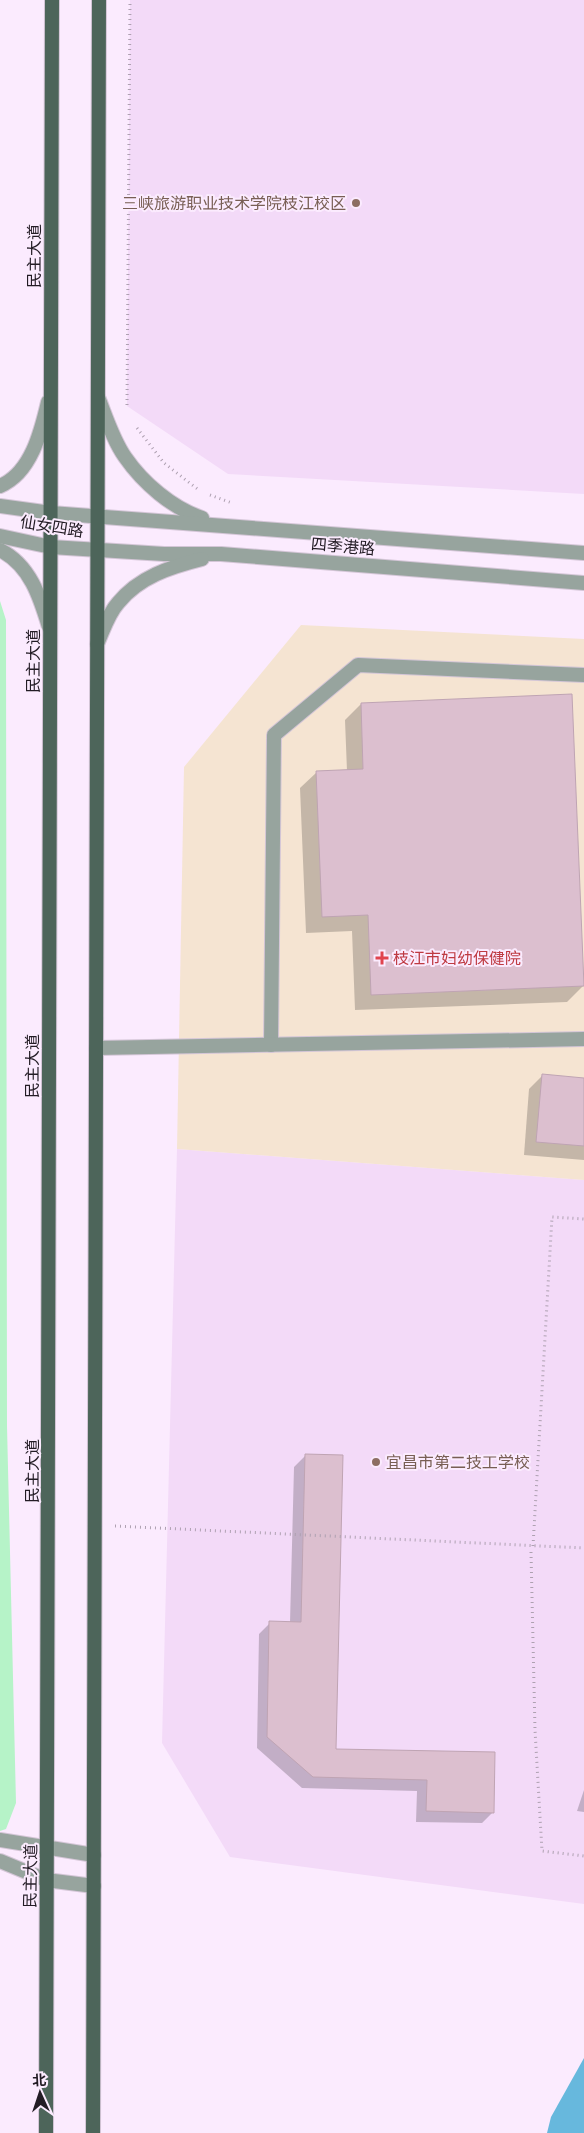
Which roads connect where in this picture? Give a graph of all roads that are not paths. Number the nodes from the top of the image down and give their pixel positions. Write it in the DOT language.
graph roads {
  1 [pos="52,0"];
  2 [pos="99,0"];
  3 [pos="52,387"];
  4 [pos="98,396"];
  5 [pos="0,486"];
  6 [pos="0,506"];
  7 [pos="51,513"];
  8 [pos="99,516"];
  9 [pos="222,525"];
  10 [pos="0,536"];
  11 [pos="51,547"];
  12 [pos="0,550"];
  13 [pos="98,550"];
  14 [pos="584,553"];
  15 [pos="221,554"];
  16 [pos="584,583"];
  17 [pos="51,634"];
  18 [pos="97,644"];
  19 [pos="584,675"];
  20 [pos="584,1040"];
  21 [pos="271,1045"];
  22 [pos="96,1048"];
  23 [pos="0,1840"];
  24 [pos="48,1848"];
  25 [pos="94,1855"];
  26 [pos="0,1861"];
  27 [pos="46,1880"];
  28 [pos="94,1886"];
  29 [pos="46,2133"];
  30 [pos="93,2133"];
  1 -- 3 [label="main road, 民主大道"];
  2 -- 4 [label="main road"];
  3 -- 5 [label="street"];
  3 -- 7 [label="main road, 民主大道"];
  4 -- 8 [label="main road"];
  4 -- 9 [label="street"];
  6 -- 7 [label="street"];
  7 -- 8 [label="street"];
  7 -- 11 [label="main road, 民主大道"];
  8 -- 9 [label="street"];
  8 -- 13 [label="main road"];
  9 -- 14 [label="street"];
  10 -- 11 [label="street, 仙女四路"];
  11 -- 13 [label="street, 仙女四路"];
  11 -- 17 [label="main road, 民主大道"];
  12 -- 17 [label="street"];
  13 -- 15 [label="street, 四季港路"];
  13 -- 18 [label="main road"];
  15 -- 16 [label="street, 四季港路"];
  15 -- 18 [label="street"];
  17 -- 24 [label="main road, 民主大道"];
  18 -- 22 [label="main road"];
  19 -- 21 [label="street"];
  20 -- 21 [label="street"];
  21 -- 22 [label="street"];
  22 -- 25 [label="main road"];
  23 -- 24 [label="street"];
  24 -- 25 [label="street"];
  24 -- 27 [label="main road, 民主大道"];
  25 -- 28 [label="main road"];
  26 -- 27 [label="street"];
  27 -- 28 [label="street"];
  27 -- 29 [label="main road, 民主大道"];
  28 -- 30 [label="main road"];
}
